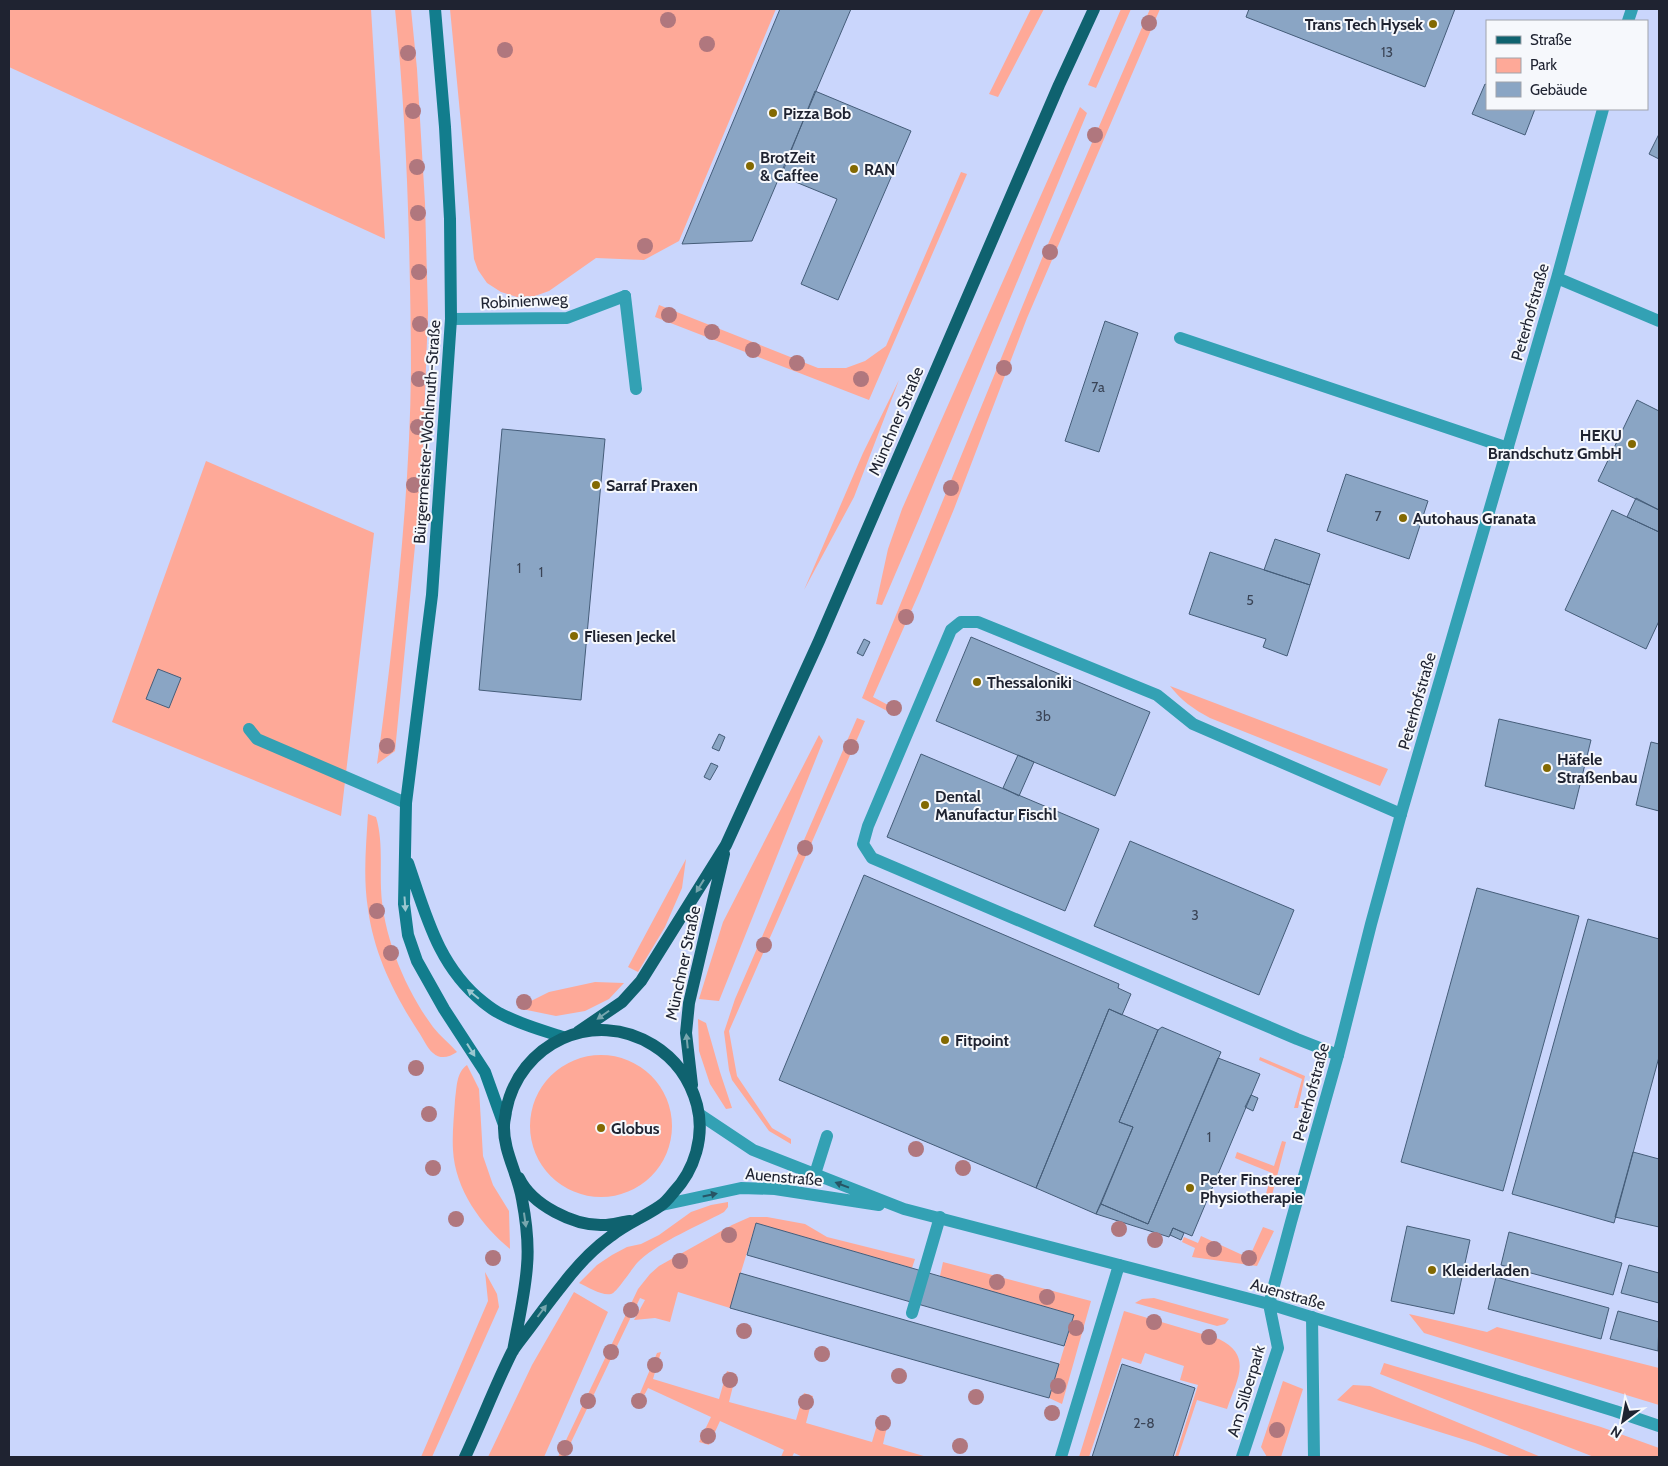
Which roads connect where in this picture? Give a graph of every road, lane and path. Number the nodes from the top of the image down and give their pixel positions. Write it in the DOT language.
graph roads {
  1 [pos="435,9"];
  2 [pos="1094,9"];
  3 [pos="1603,110"];
  4 [pos="1557,278"];
  5 [pos="451,319"];
  6 [pos="1659,321"];
  7 [pos="1180,338"];
  8 [pos="636,390"];
  9 [pos="1508,448"];
  10 [pos="249,729"];
  11 [pos="406,803"];
  12 [pos="1401,814"];
  13 [pos="726,845"];
  14 [pos="406,856"];
  15 [pos="578,1032"];
  16 [pos="563,1037"];
  17 [pos="1338,1055"];
  18 [pos="693,1089"];
  19 [pos="699,1114"];
  20 [pos="504,1125"];
  21 [pos="827,1136"];
  22 [pos="508,1156"];
  23 [pos="815,1174"];
  24 [pos="662,1205"];
  25 [pos="904,1208"];
  26 [pos="940,1217"];
  27 [pos="634,1220"];
  28 [pos="1119,1265"];
  29 [pos="1269,1304"];
  30 [pos="912,1313"];
  31 [pos="1312,1317"];
  32 [pos="513,1350"];
  33 [pos="1659,1426"];
  34 [pos="466,1457"];
  35 [pos="1061,1457"];
  36 [pos="1242,1457"];
  37 [pos="1314,1457"];
  1 -- 5 [label="street, Bürgermeister-Wohlmuth-Straße"];
  2 -- 13 [label="main road, Münchner Straße"];
  3 -- 4 [label="street, Peterhofstraße"];
  4 -- 6 [label="street"];
  4 -- 9 [label="street, Peterhofstraße"];
  5 -- 8 [label="street, Robinienweg"];
  5 -- 11 [label="street, Bürgermeister-Wohlmuth-Straße"];
  7 -- 9 [label="street"];
  9 -- 12 [label="street, Peterhofstraße"];
  10 -- 11 [label="street"];
  11 -- 14 [label="street, Bürgermeister-Wohlmuth-Straße"];
  12 -- 17 [label="street, Peterhofstraße"];
  12 -- 17 [label="street"];
  13 -- 15 [label="main road, Münchner Straße, one-way"];
  18 -- 13 [label="main road, Münchner Straße, one-way"];
  16 -- 14 [label="street, Bürgermeister-Wohlmuth-Straße, one-way"];
  14 -- 20 [label="street, Bürgermeister-Wohlmuth-Straße, one-way"];
  15 -- 16 [label="main road"];
  15 -- 18 [label="main road"];
  16 -- 20 [label="main road"];
  17 -- 29 [label="street, Peterhofstraße"];
  18 -- 19 [label="main road"];
  19 -- 23 [label="street, Auenstraße"];
  19 -- 24 [label="main road"];
  20 -- 22 [label="main road"];
  21 -- 23 [label="street"];
  22 -- 27 [label="main road"];
  22 -- 32 [label="main road, one-way"];
  25 -- 23 [label="street, Auenstraße, one-way"];
  24 -- 25 [label="street, Auenstraße, one-way"];
  24 -- 27 [label="main road"];
  25 -- 26 [label="street, Auenstraße"];
  26 -- 28 [label="street, Auenstraße"];
  26 -- 30 [label="street"];
  32 -- 27 [label="main road, one-way"];
  28 -- 29 [label="street, Auenstraße"];
  28 -- 35 [label="street"];
  29 -- 31 [label="street, Auenstraße"];
  29 -- 36 [label="street, Am Silberpark"];
  31 -- 33 [label="street, Auenstraße"];
  31 -- 37 [label="street"];
  32 -- 34 [label="main road"];
}
